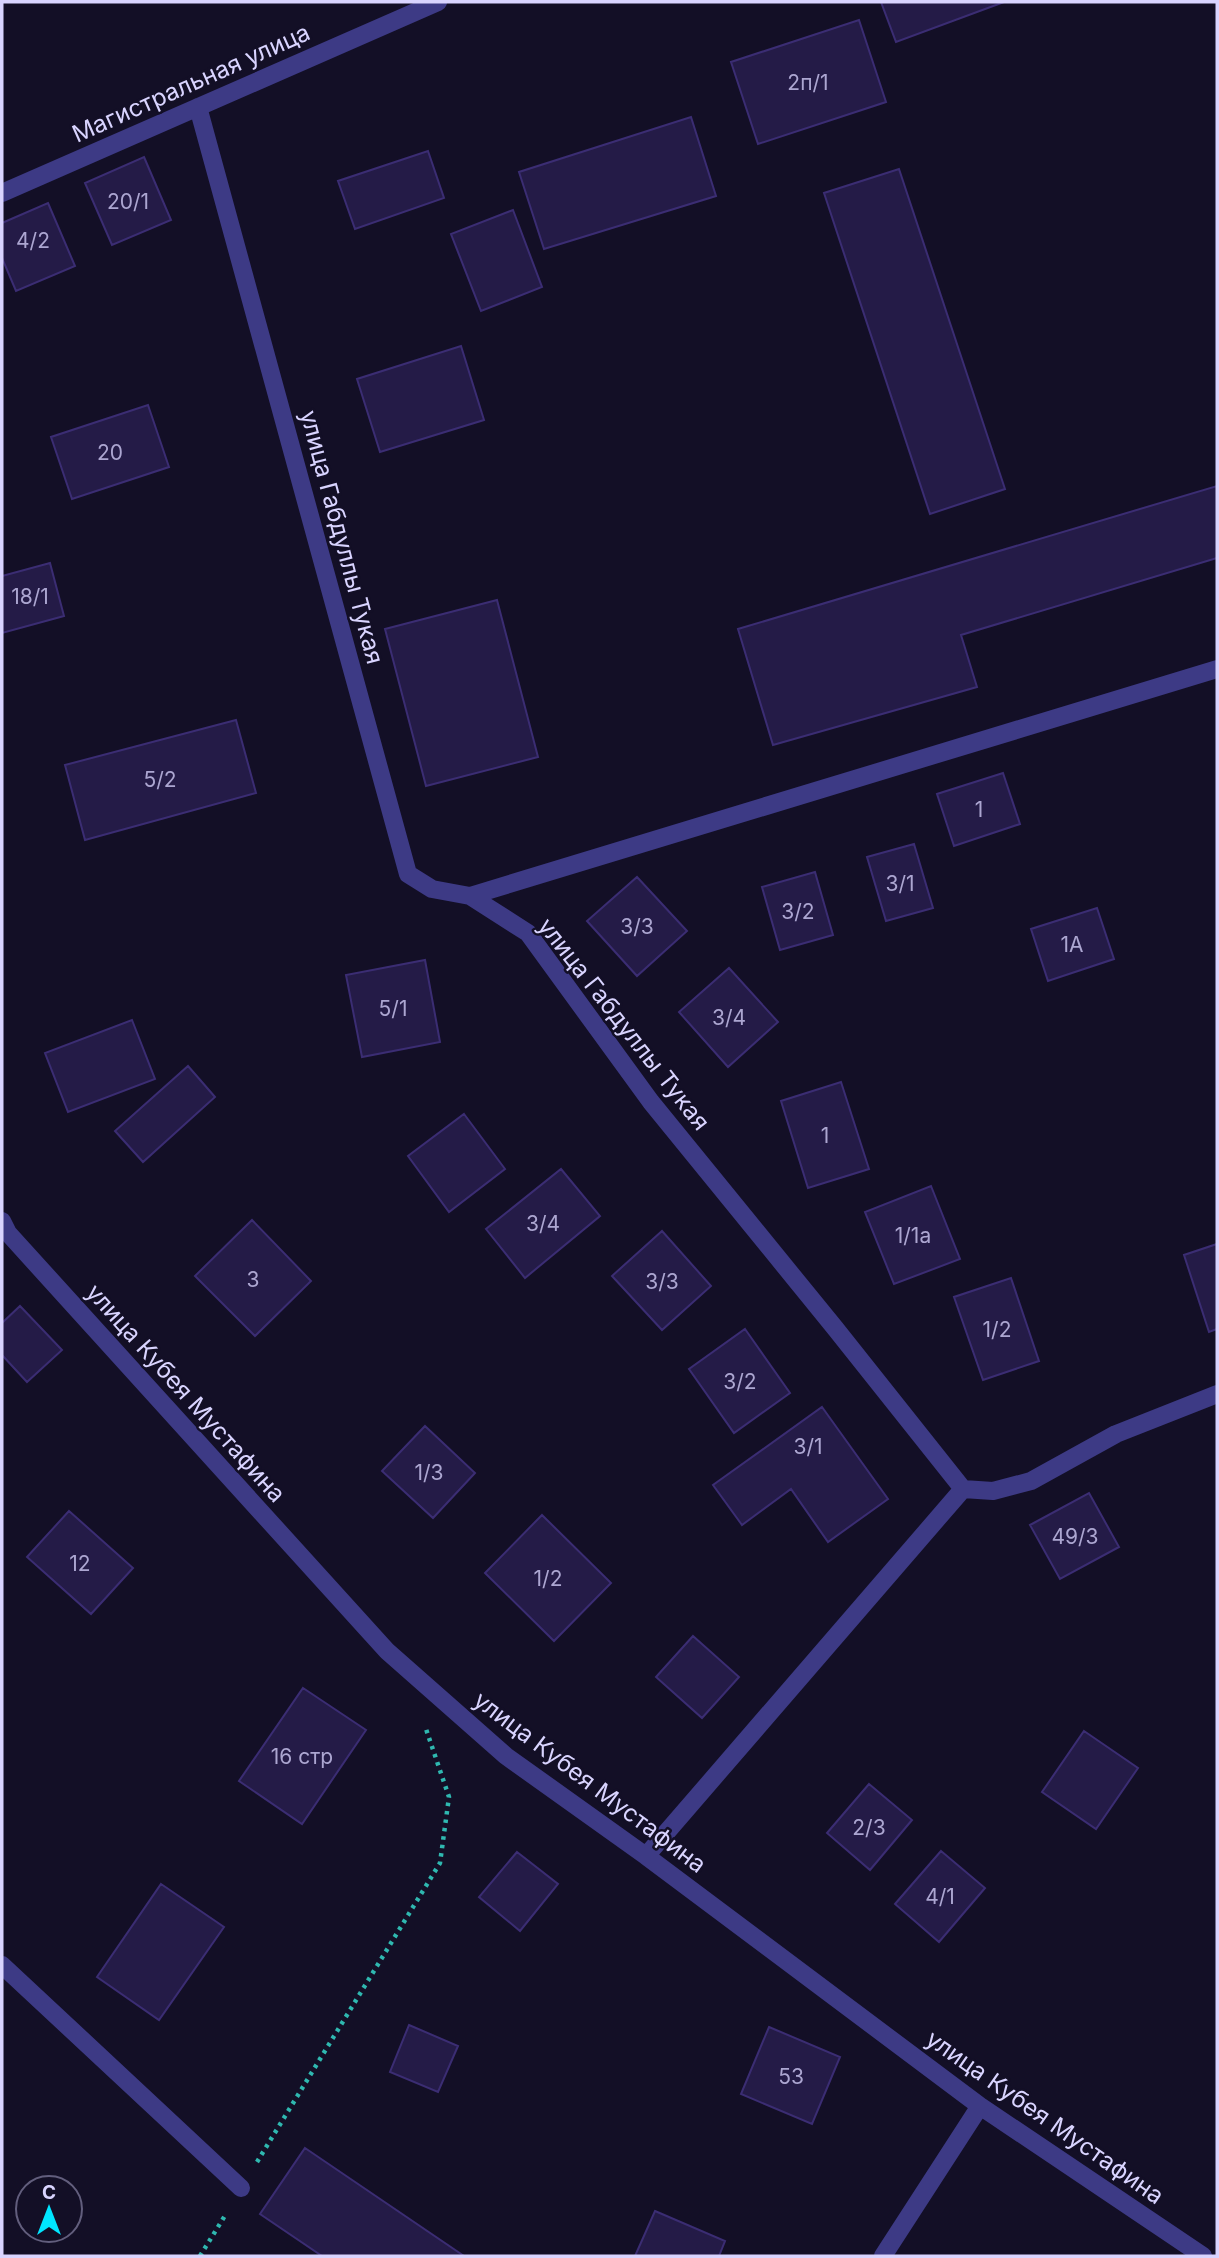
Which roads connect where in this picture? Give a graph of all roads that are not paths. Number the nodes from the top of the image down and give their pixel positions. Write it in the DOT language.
graph roads {
  1 [pos="438,2"];
  2 [pos="198,107"];
  3 [pos="2,193"];
  4 [pos="1217,669"];
  5 [pos="470,896"];
  6 [pos="2,1221"];
  7 [pos="1217,1394"];
  8 [pos="963,1489"];
  9 [pos="646,1856"];
  10 [pos="2,1965"];
  11 [pos="981,2106"];
  12 [pos="241,2188"];
  13 [pos="883,2256"];
  14 [pos="1203,2256"];
  1 -- 2 [label="street, Магистральная улица"];
  2 -- 3 [label="street, Магистральная улица"];
  2 -- 5 [label="street, улица Габдуллы Тукая"];
  4 -- 5 [label="street"];
  5 -- 8 [label="street, улица Габдуллы Тукая"];
  6 -- 9 [label="street, улица Кубея Мустафина"];
  7 -- 8 [label="street"];
  8 -- 9 [label="street"];
  9 -- 11 [label="street, улица Кубея Мустафина"];
  10 -- 12 [label="street"];
  11 -- 13 [label="street"];
  11 -- 14 [label="street, улица Кубея Мустафина"];
}
